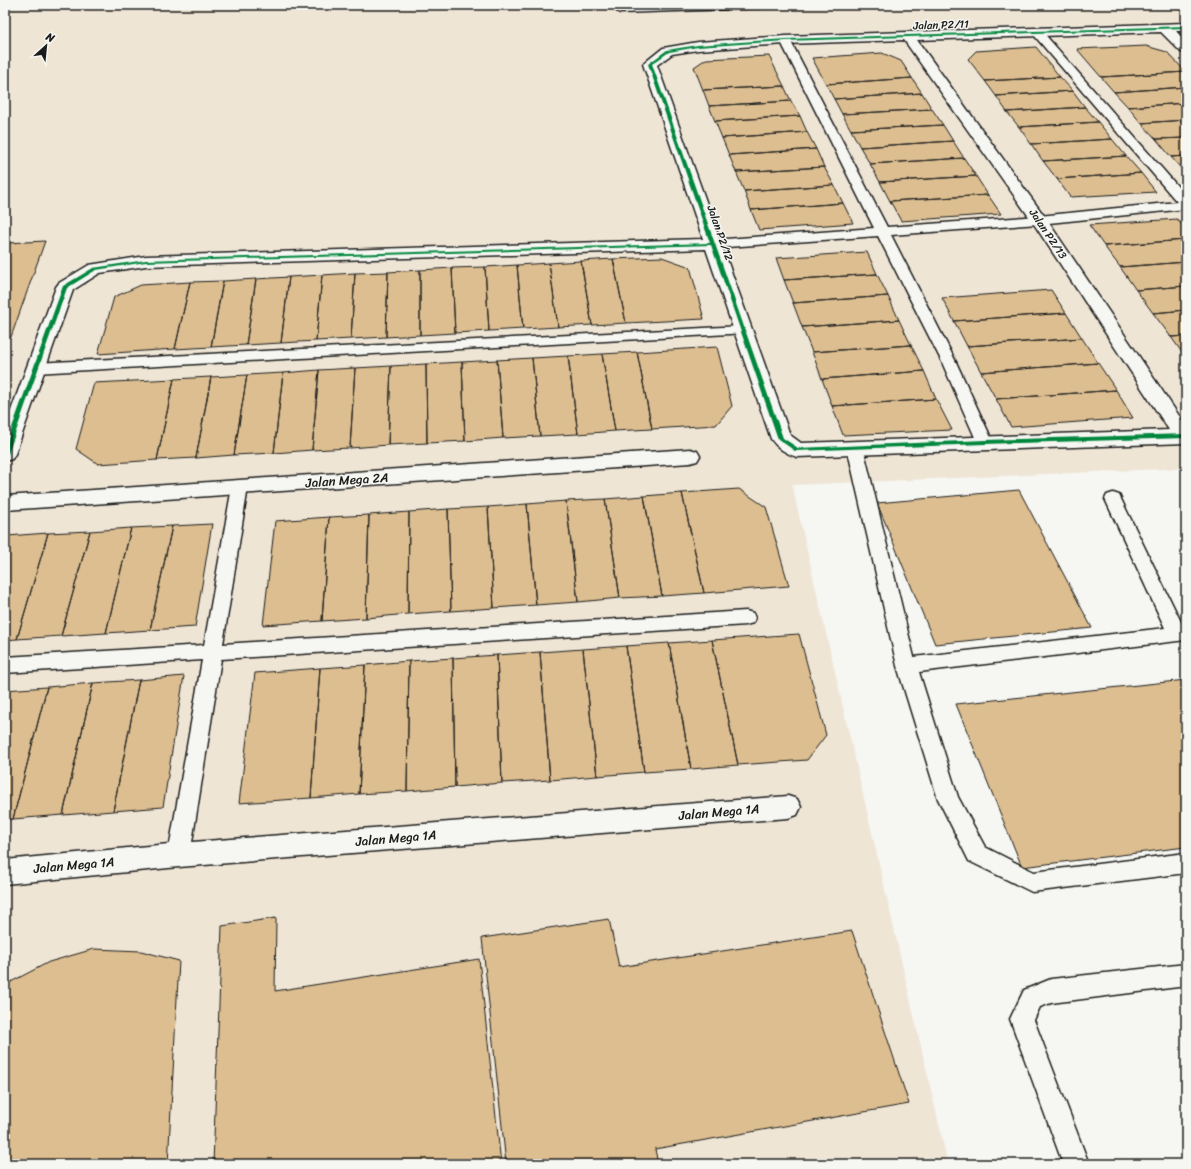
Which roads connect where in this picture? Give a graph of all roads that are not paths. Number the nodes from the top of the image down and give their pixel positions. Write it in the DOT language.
graph roads {
  1 [pos="762,5"];
  2 [pos="1178,5"];
  3 [pos="1186,5"];
  4 [pos="620,10"];
  5 [pos="1186,27"];
  6 [pos="1165,28"];
  7 [pos="1037,32"];
  8 [pos="908,36"];
  9 [pos="785,40"];
  10 [pos="698,46"];
  11 [pos="1186,49"];
  12 [pos="1186,204"];
  13 [pos="1038,220"];
  14 [pos="883,232"];
  15 [pos="713,244"];
  16 [pos="742,330"];
  17 [pos="35,368"];
  18 [pos="1185,436"];
  19 [pos="985,442"];
  20 [pos="855,447"];
  21 [pos="5,454"];
  22 [pos="690,456"];
  23 [pos="240,487"];
  24 [pos="1113,499"];
  25 [pos="5,503"];
  26 [pos="746,618"];
  27 [pos="1182,634"];
  28 [pos="212,651"];
  29 [pos="5,665"];
  30 [pos="907,666"];
  31 [pos="788,807"];
  32 [pos="179,855"];
  33 [pos="1186,863"];
  34 [pos="5,872"];
  35 [pos="1186,975"];
  36 [pos="1076,1164"];
  1 -- 4 [label="lane"];
  2 -- 3 [label="lane"];
  5 -- 6 [label="street, Jalan P2/11"];
  6 -- 7 [label="street, Jalan P2/11"];
  6 -- 11 [label="street"];
  7 -- 8 [label="street, Jalan P2/11"];
  7 -- 12 [label="lane"];
  8 -- 9 [label="street, Jalan P2/11"];
  8 -- 13 [label="street, Jalan P2/13"];
  9 -- 10 [label="street, Jalan P2/11"];
  9 -- 14 [label="lane"];
  10 -- 15 [label="street, Jalan P2/12"];
  12 -- 13 [label="lane"];
  13 -- 14 [label="lane"];
  13 -- 18 [label="street, Jalan P2/13"];
  14 -- 15 [label="lane"];
  14 -- 19 [label="lane"];
  15 -- 16 [label="street, Jalan P2/12"];
  15 -- 17 [label="street"];
  16 -- 17 [label="lane"];
  16 -- 20 [label="street, Jalan P2/12"];
  17 -- 21 [label="street"];
  18 -- 19 [label="street"];
  19 -- 20 [label="street"];
  20 -- 30 [label="lane"];
  22 -- 23 [label="street, Jalan Mega 2A"];
  23 -- 25 [label="street, Jalan Mega 2A"];
  23 -- 28 [label="lane"];
  24 -- 27 [label="lane"];
  26 -- 28 [label="lane"];
  27 -- 30 [label="lane"];
  28 -- 29 [label="lane"];
  28 -- 32 [label="lane"];
  30 -- 33 [label="lane"];
  31 -- 32 [label="street, Jalan Mega 1A"];
  32 -- 34 [label="street, Jalan Mega 1A"];
  35 -- 36 [label="lane"];
}
